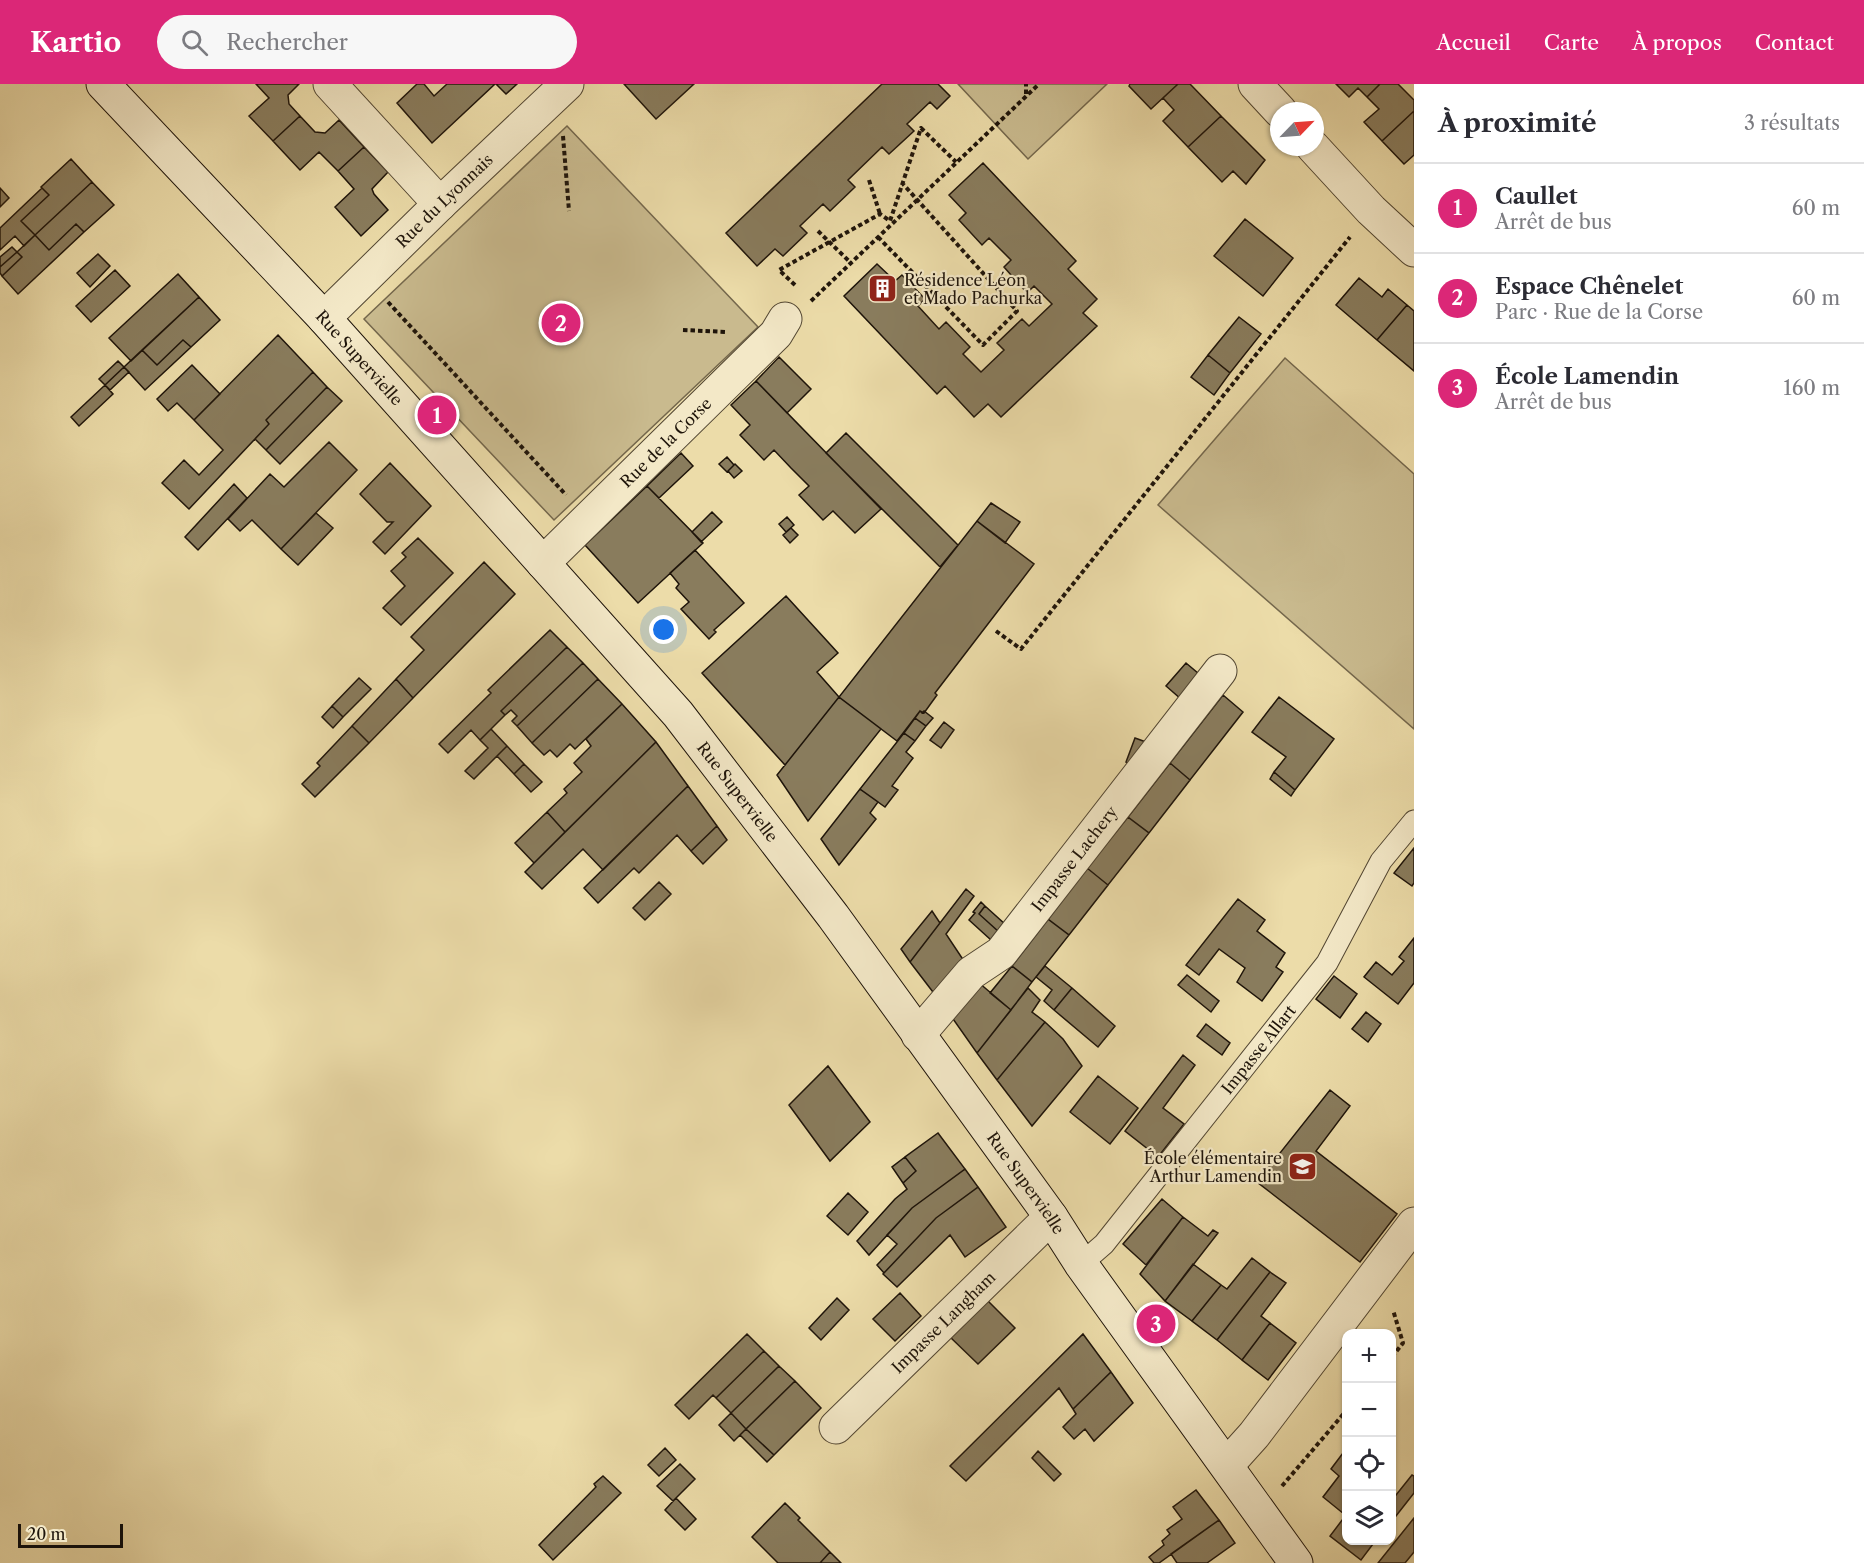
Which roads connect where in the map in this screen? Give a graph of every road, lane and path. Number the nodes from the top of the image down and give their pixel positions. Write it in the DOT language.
graph roads {
  1 [pos="103,84"];
  2 [pos="330,84"];
  3 [pos="1026,84"];
  4 [pos="1039,84"];
  5 [pos="1255,84"];
  6 [pos="563,87"];
  7 [pos="1026,95"];
  8 [pos="1272,102"];
  9 [pos="1321,156"];
  10 [pos="956,162"];
  11 [pos="869,180"];
  12 [pos="903,184"];
  13 [pos="916,200"];
  14 [pos="440,204"];
  15 [pos="1371,210"];
  16 [pos="569,211"];
  17 [pos="880,214"];
  18 [pos="818,231"];
  19 [pos="878,237"];
  20 [pos="830,242"];
  21 [pos="1414,250"];
  22 [pos="851,263"];
  23 [pos="373,271"];
  24 [pos="324,318"];
  25 [pos="791,318"];
  26 [pos="589,519"];
  27 [pos="543,563"];
  28 [pos="996,631"];
  29 [pos="1220,671"];
  30 [pos="1414,820"];
  31 [pos="918,1035"];
  32 [pos="1050,1217"];
  33 [pos="1414,1224"];
  34 [pos="1081,1264"];
  35 [pos="1381,1267"];
  36 [pos="1396,1352"];
  37 [pos="1342,1417"];
  38 [pos="836,1427"];
  39 [pos="1227,1465"];
  40 [pos="1257,1508"];
  41 [pos="1296,1563"];
  1 -- 24 [label="street, Rue Supervielle"];
  2 -- 14 [label="street"];
  3 -- 7 [label="path"];
  4 -- 7 [label="path"];
  5 -- 8 [label="street"];
  6 -- 14 [label="street, Rue du Lyonnais"];
  6 -- 16 [label="path"];
  7 -- 10 [label="path"];
  9 -- 15 [label="street"];
  10 -- 12 [label="path"];
  10 -- 13 [label="path"];
  11 -- 17 [label="path"];
  12 -- 13 [label="path"];
  12 -- 17 [label="path"];
  13 -- 19 [label="path"];
  13 -- 19 [label="path"];
  14 -- 23 [label="street, Rue du Lyonnais"];
  15 -- 21 [label="street"];
  15 -- 28 [label="path"];
  17 -- 20 [label="path"];
  18 -- 20 [label="path"];
  19 -- 22 [label="path"];
  20 -- 22 [label="path"];
  20 -- 25 [label="path"];
  22 -- 25 [label="path"];
  23 -- 24 [label="street, Rue du Lyonnais"];
  23 -- 26 [label="path"];
  24 -- 27 [label="street, Rue Supervielle"];
  25 -- 25 [label="path"];
  25 -- 26 [label="street, Rue de la Corse"];
  26 -- 27 [label="street, Rue de la Corse"];
  27 -- 31 [label="street, Rue Supervielle"];
  29 -- 31 [label="street, Impasse Lachery"];
  30 -- 34 [label="lane, Impasse Allart"];
  31 -- 32 [label="street, Rue Supervielle"];
  32 -- 34 [label="street, Rue Supervielle"];
  32 -- 38 [label="street, Impasse Langham"];
  33 -- 35 [label="street"];
  34 -- 39 [label="street, Rue Supervielle"];
  35 -- 36 [label="path"];
  35 -- 39 [label="street"];
  37 -- 40 [label="path"];
  39 -- 40 [label="street, Rue Supervielle"];
  40 -- 41 [label="street, Rue Supervielle"];
}
